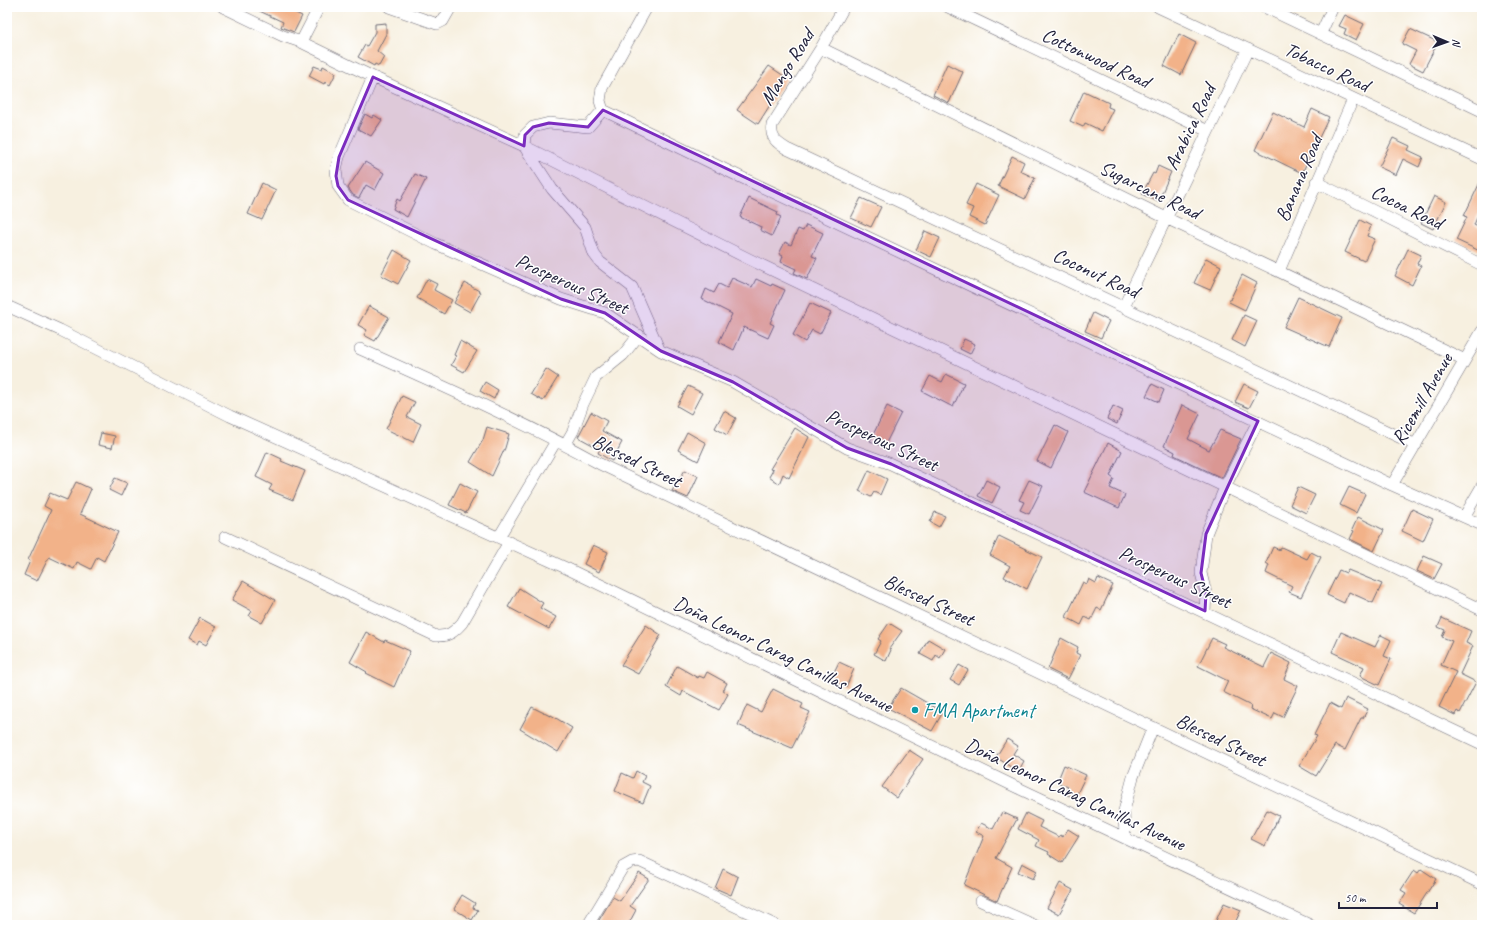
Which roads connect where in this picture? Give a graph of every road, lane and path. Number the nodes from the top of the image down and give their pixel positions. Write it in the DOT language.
graph roads {
  1 [pos="223,7"];
  2 [pos="319,7"];
  3 [pos="389,7"];
  4 [pos="450,7"];
  5 [pos="646,7"];
  6 [pos="844,7"];
  7 [pos="948,7"];
  8 [pos="1158,7"];
  9 [pos="1264,7"];
  10 [pos="1333,7"];
  11 [pos="1321,33"];
  12 [pos="301,42"];
  13 [pos="821,48"];
  14 [pos="1248,50"];
  15 [pos="373,78"];
  16 [pos="1353,100"];
  17 [pos="603,110"];
  18 [pos="1482,111"];
  19 [pos="772,125"];
  20 [pos="1208,131"];
  21 [pos="524,146"];
  22 [pos="1482,159"];
  23 [pos="1316,182"];
  24 [pos="1166,218"];
  25 [pos="1482,265"];
  26 [pos="1279,271"];
  27 [pos="7,306"];
  28 [pos="1124,306"];
  29 [pos="1482,331"];
  30 [pos="639,335"];
  31 [pos="360,349"];
  32 [pos="660,351"];
  33 [pos="1465,360"];
  34 [pos="1258,421"];
  35 [pos="561,443"];
  36 [pos="1416,445"];
  37 [pos="1392,485"];
  38 [pos="1482,486"];
  39 [pos="1225,487"];
  40 [pos="1464,517"];
  41 [pos="1482,525"];
  42 [pos="225,537"];
  43 [pos="504,539"];
  44 [pos="1482,610"];
  45 [pos="1205,611"];
  46 [pos="1153,727"];
  47 [pos="1482,744"];
  48 [pos="1125,838"];
  49 [pos="1482,884"];
  50 [pos="982,901"];
  51 [pos="588,925"];
  52 [pos="775,925"];
  53 [pos="1034,925"];
  54 [pos="1310,925"];
  1 -- 12 [label="street"];
  2 -- 12 [label="street"];
  3 -- 4 [label="street"];
  5 -- 17 [label="street"];
  6 -- 13 [label="street, Mango Road"];
  7 -- 20 [label="street, Cottonwood Road"];
  8 -- 14 [label="street, Tobacco Road"];
  9 -- 11 [label="street"];
  10 -- 11 [label="street"];
  11 -- 18 [label="street"];
  12 -- 15 [label="street"];
  13 -- 19 [label="street, Mango Road"];
  13 -- 24 [label="street, Sugarcane Road"];
  14 -- 16 [label="street, Tobacco Road"];
  14 -- 20 [label="street, Arabica Road"];
  15 -- 21 [label="street"];
  15 -- 30 [label="street, Prosperous Street"];
  16 -- 22 [label="street, Tobacco Road"];
  16 -- 23 [label="street, Banana Road"];
  17 -- 21 [label="street"];
  17 -- 34 [label="street"];
  19 -- 28 [label="street, Coconut Road"];
  20 -- 24 [label="street, Arabica Road"];
  21 -- 32 [label="street"];
  21 -- 39 [label="street"];
  23 -- 25 [label="street, Cocoa Road"];
  23 -- 26 [label="street, Banana Road"];
  24 -- 26 [label="street, Sugarcane Road"];
  24 -- 28 [label="street, Arabica Road"];
  26 -- 33 [label="street, Sugarcane Road"];
  27 -- 43 [label="street, Doña Leonor Carag Canillas Avenue"];
  28 -- 36 [label="street, Coconut Road"];
  29 -- 33 [label="street, Ricemill Avenue"];
  30 -- 32 [label="street, Prosperous Street"];
  30 -- 35 [label="street"];
  31 -- 35 [label="street, Blessed Street"];
  32 -- 45 [label="street, Prosperous Street"];
  33 -- 36 [label="street, Ricemill Avenue"];
  34 -- 37 [label="street"];
  34 -- 39 [label="street"];
  35 -- 43 [label="street"];
  35 -- 46 [label="street, Blessed Street"];
  36 -- 37 [label="street, Ricemill Avenue"];
  37 -- 40 [label="street"];
  38 -- 40 [label="street"];
  39 -- 44 [label="street"];
  39 -- 45 [label="street"];
  40 -- 41 [label="street"];
  42 -- 43 [label="street"];
  43 -- 48 [label="street, Doña Leonor Carag Canillas Avenue"];
  45 -- 47 [label="street, Prosperous Street"];
  46 -- 48 [label="street"];
  46 -- 49 [label="street, Blessed Street"];
  48 -- 54 [label="street, Doña Leonor Carag Canillas Avenue"];
  50 -- 53 [label="street"];
  51 -- 52 [label="street"];
}
